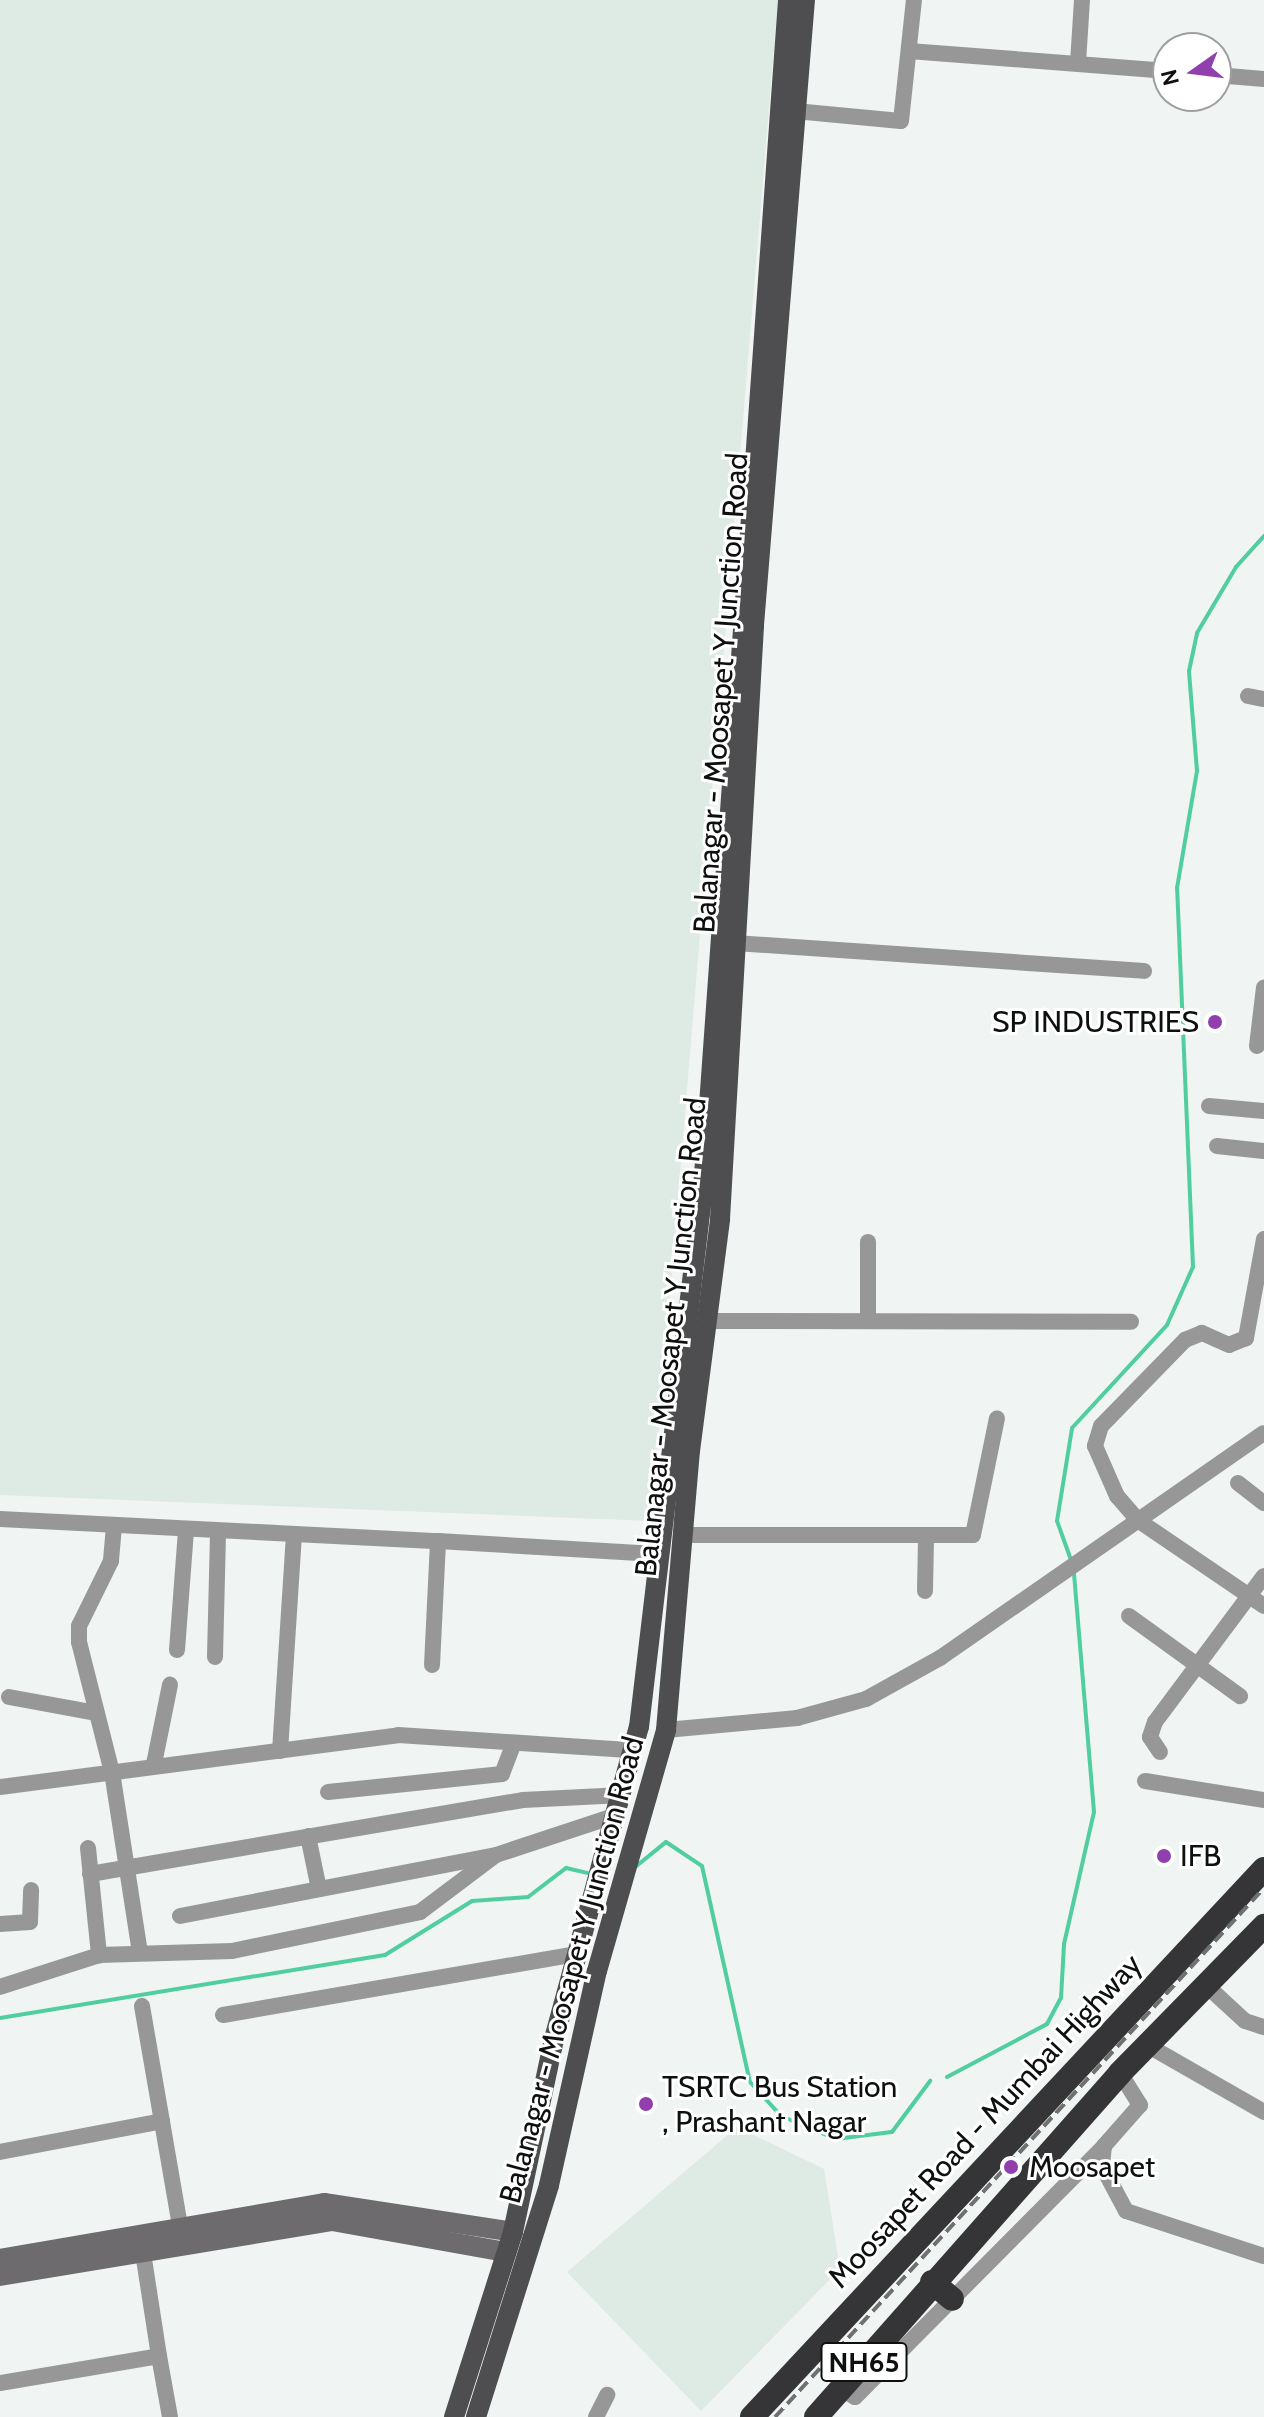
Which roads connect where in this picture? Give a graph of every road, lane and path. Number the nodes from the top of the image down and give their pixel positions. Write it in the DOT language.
graph roads {
  1 [pos="788,0"];
  2 [pos="805,0"];
  3 [pos="914,0"];
  4 [pos="1082,0"];
  5 [pos="909,51"];
  6 [pos="1078,63"];
  7 [pos="1264,64"];
  8 [pos="1152,70"];
  9 [pos="1232,76"];
  10 [pos="1264,79"];
  11 [pos="795,111"];
  12 [pos="735,943"];
  13 [pos="1144,971"];
  14 [pos="1264,987"];
  15 [pos="1257,1046"];
  16 [pos="1209,1106"];
  17 [pos="1264,1111"];
  18 [pos="1217,1146"];
  19 [pos="1264,1151"];
  20 [pos="1264,1239"];
  21 [pos="868,1242"];
  22 [pos="706,1321"];
  23 [pos="868,1321"];
  24 [pos="1131,1322"];
  25 [pos="997,1418"];
  26 [pos="1264,1433"];
  27 [pos="1238,1483"];
  28 [pos="1264,1503"];
  29 [pos="0,1519"];
  30 [pos="1139,1521"];
  31 [pos="114,1526"];
  32 [pos="186,1530"];
  33 [pos="218,1532"];
  34 [pos="681,1535"];
  35 [pos="294,1536"];
  36 [pos="926,1538"];
  37 [pos="438,1541"];
  38 [pos="656,1554"];
  39 [pos="1264,1576"];
  40 [pos="925,1591"];
  41 [pos="1250,1594"];
  42 [pos="1264,1606"];
  43 [pos="1129,1616"];
  44 [pos="648,1648"];
  45 [pos="177,1650"];
  46 [pos="671,1651"];
  47 [pos="215,1657"];
  48 [pos="432,1665"];
  49 [pos="1200,1667"];
  50 [pos="170,1685"];
  51 [pos="1240,1696"];
  52 [pos="9,1697"];
  53 [pos="96,1713"];
  54 [pos="666,1730"];
  55 [pos="514,1743"];
  56 [pos="633,1750"];
  57 [pos="280,1751"];
  58 [pos="1160,1752"];
  59 [pos="154,1764"];
  60 [pos="112,1772"];
  61 [pos="1145,1781"];
  62 [pos="0,1787"];
  63 [pos="328,1792"];
  64 [pos="1264,1800"];
  65 [pos="617,1812"];
  66 [pos="308,1836"];
  67 [pos="88,1848"];
  68 [pos="496,1855"];
  69 [pos="1264,1869"];
  70 [pos="130,1872"];
  71 [pos="90,1874"];
  72 [pos="319,1889"];
  73 [pos="31,1890"];
  74 [pos="180,1916"];
  75 [pos="0,1924"];
  76 [pos="1264,1926"];
  77 [pos="140,1952"];
  78 [pos="576,1954"];
  79 [pos="99,1955"];
  80 [pos="0,1987"];
  81 [pos="1208,1987"];
  82 [pos="142,2006"];
  83 [pos="223,2015"];
  84 [pos="1264,2027"];
  85 [pos="1147,2045"];
  86 [pos="1120,2073"];
  87 [pos="1264,2112"];
  88 [pos="162,2121"];
  89 [pos="1104,2146"];
  90 [pos="0,2152"];
  91 [pos="180,2227"];
  92 [pos="509,2242"];
  93 [pos="143,2253"];
  94 [pos="1264,2256"];
  95 [pos="0,2259"];
  96 [pos="0,2276"];
  97 [pos="932,2282"];
  98 [pos="952,2299"];
  99 [pos="159,2356"];
  100 [pos="0,2383"];
  101 [pos="607,2395"];
  102 [pos="838,2401"];
  103 [pos="170,2417"];
  104 [pos="454,2417"];
  105 [pos="476,2417"];
  106 [pos="596,2417"];
  107 [pos="752,2417"];
  108 [pos="816,2417"];
  1 -- 38 [label="main road"];
  2 -- 11 [label="main road, Balanagar - Moosapet Y Junction Road"];
  3 -- 5 [label="street"];
  4 -- 6 [label="street"];
  5 -- 6 [label="street"];
  5 -- 11 [label="street"];
  6 -- 8 [label="street"];
  7 -- 10 [label="street"];
  9 -- 10 [label="street"];
  11 -- 12 [label="main road, Balanagar - Moosapet Y Junction Road"];
  12 -- 13 [label="street"];
  12 -- 22 [label="main road, Balanagar - Moosapet Y Junction Road"];
  14 -- 15 [label="street"];
  16 -- 17 [label="street"];
  18 -- 19 [label="street"];
  20 -- 30 [label="street"];
  21 -- 23 [label="street"];
  22 -- 23 [label="street"];
  22 -- 34 [label="main road, Balanagar - Moosapet Y Junction Road"];
  23 -- 24 [label="street"];
  25 -- 36 [label="street"];
  26 -- 30 [label="street"];
  27 -- 28 [label="street"];
  29 -- 31 [label="street"];
  30 -- 41 [label="street"];
  30 -- 54 [label="street"];
  31 -- 32 [label="street"];
  31 -- 53 [label="street"];
  32 -- 33 [label="street"];
  32 -- 45 [label="street"];
  33 -- 35 [label="street"];
  33 -- 47 [label="street"];
  34 -- 36 [label="street"];
  34 -- 46 [label="main road, Balanagar - Moosapet Y Junction Road"];
  35 -- 37 [label="street"];
  35 -- 57 [label="street"];
  36 -- 40 [label="street"];
  37 -- 38 [label="street"];
  37 -- 48 [label="street"];
  38 -- 44 [label="main road"];
  39 -- 41 [label="street"];
  41 -- 42 [label="street"];
  41 -- 49 [label="street"];
  43 -- 49 [label="street"];
  44 -- 46 [label="main road"];
  44 -- 56 [label="main road"];
  46 -- 54 [label="main road, Balanagar - Moosapet Y Junction Road"];
  49 -- 51 [label="street"];
  49 -- 58 [label="street"];
  50 -- 59 [label="street"];
  52 -- 53 [label="street"];
  53 -- 60 [label="street"];
  54 -- 105 [label="main road, Balanagar - Moosapet Y Junction Road"];
  55 -- 56 [label="street"];
  55 -- 57 [label="street"];
  55 -- 63 [label="street"];
  56 -- 65 [label="main road"];
  57 -- 59 [label="street"];
  59 -- 60 [label="street"];
  60 -- 62 [label="street"];
  60 -- 70 [label="street"];
  61 -- 64 [label="street"];
  65 -- 66 [label="street"];
  65 -- 68 [label="street"];
  65 -- 78 [label="main road"];
  66 -- 70 [label="street"];
  66 -- 72 [label="street"];
  67 -- 71 [label="street"];
  68 -- 72 [label="street"];
  68 -- 77 [label="street"];
  69 -- 107 [label="highway, Moosapet Road - Mumbai Highway / NH65"];
  70 -- 71 [label="street"];
  70 -- 77 [label="street"];
  71 -- 79 [label="street"];
  72 -- 74 [label="street"];
  73 -- 75 [label="street"];
  76 -- 81 [label="highway, NH65"];
  77 -- 79 [label="street"];
  78 -- 83 [label="street"];
  78 -- 92 [label="main road"];
  79 -- 80 [label="street"];
  81 -- 84 [label="street"];
  81 -- 85 [label="highway, NH65"];
  82 -- 88 [label="street"];
  85 -- 86 [label="highway, NH65"];
  85 -- 87 [label="street"];
  86 -- 89 [label="street"];
  86 -- 97 [label="highway, NH65"];
  88 -- 90 [label="street"];
  88 -- 91 [label="street"];
  89 -- 94 [label="street"];
  89 -- 98 [label="street"];
  91 -- 92 [label="street"];
  91 -- 95 [label="street"];
  92 -- 93 [label="street"];
  92 -- 104 [label="main road"];
  93 -- 96 [label="street"];
  93 -- 99 [label="street"];
  97 -- 98 [label="highway"];
  97 -- 102 [label="highway, NH65"];
  98 -- 102 [label="street"];
  99 -- 100 [label="street"];
  99 -- 103 [label="street"];
  101 -- 106 [label="street"];
  102 -- 108 [label="highway, NH65"];
}
